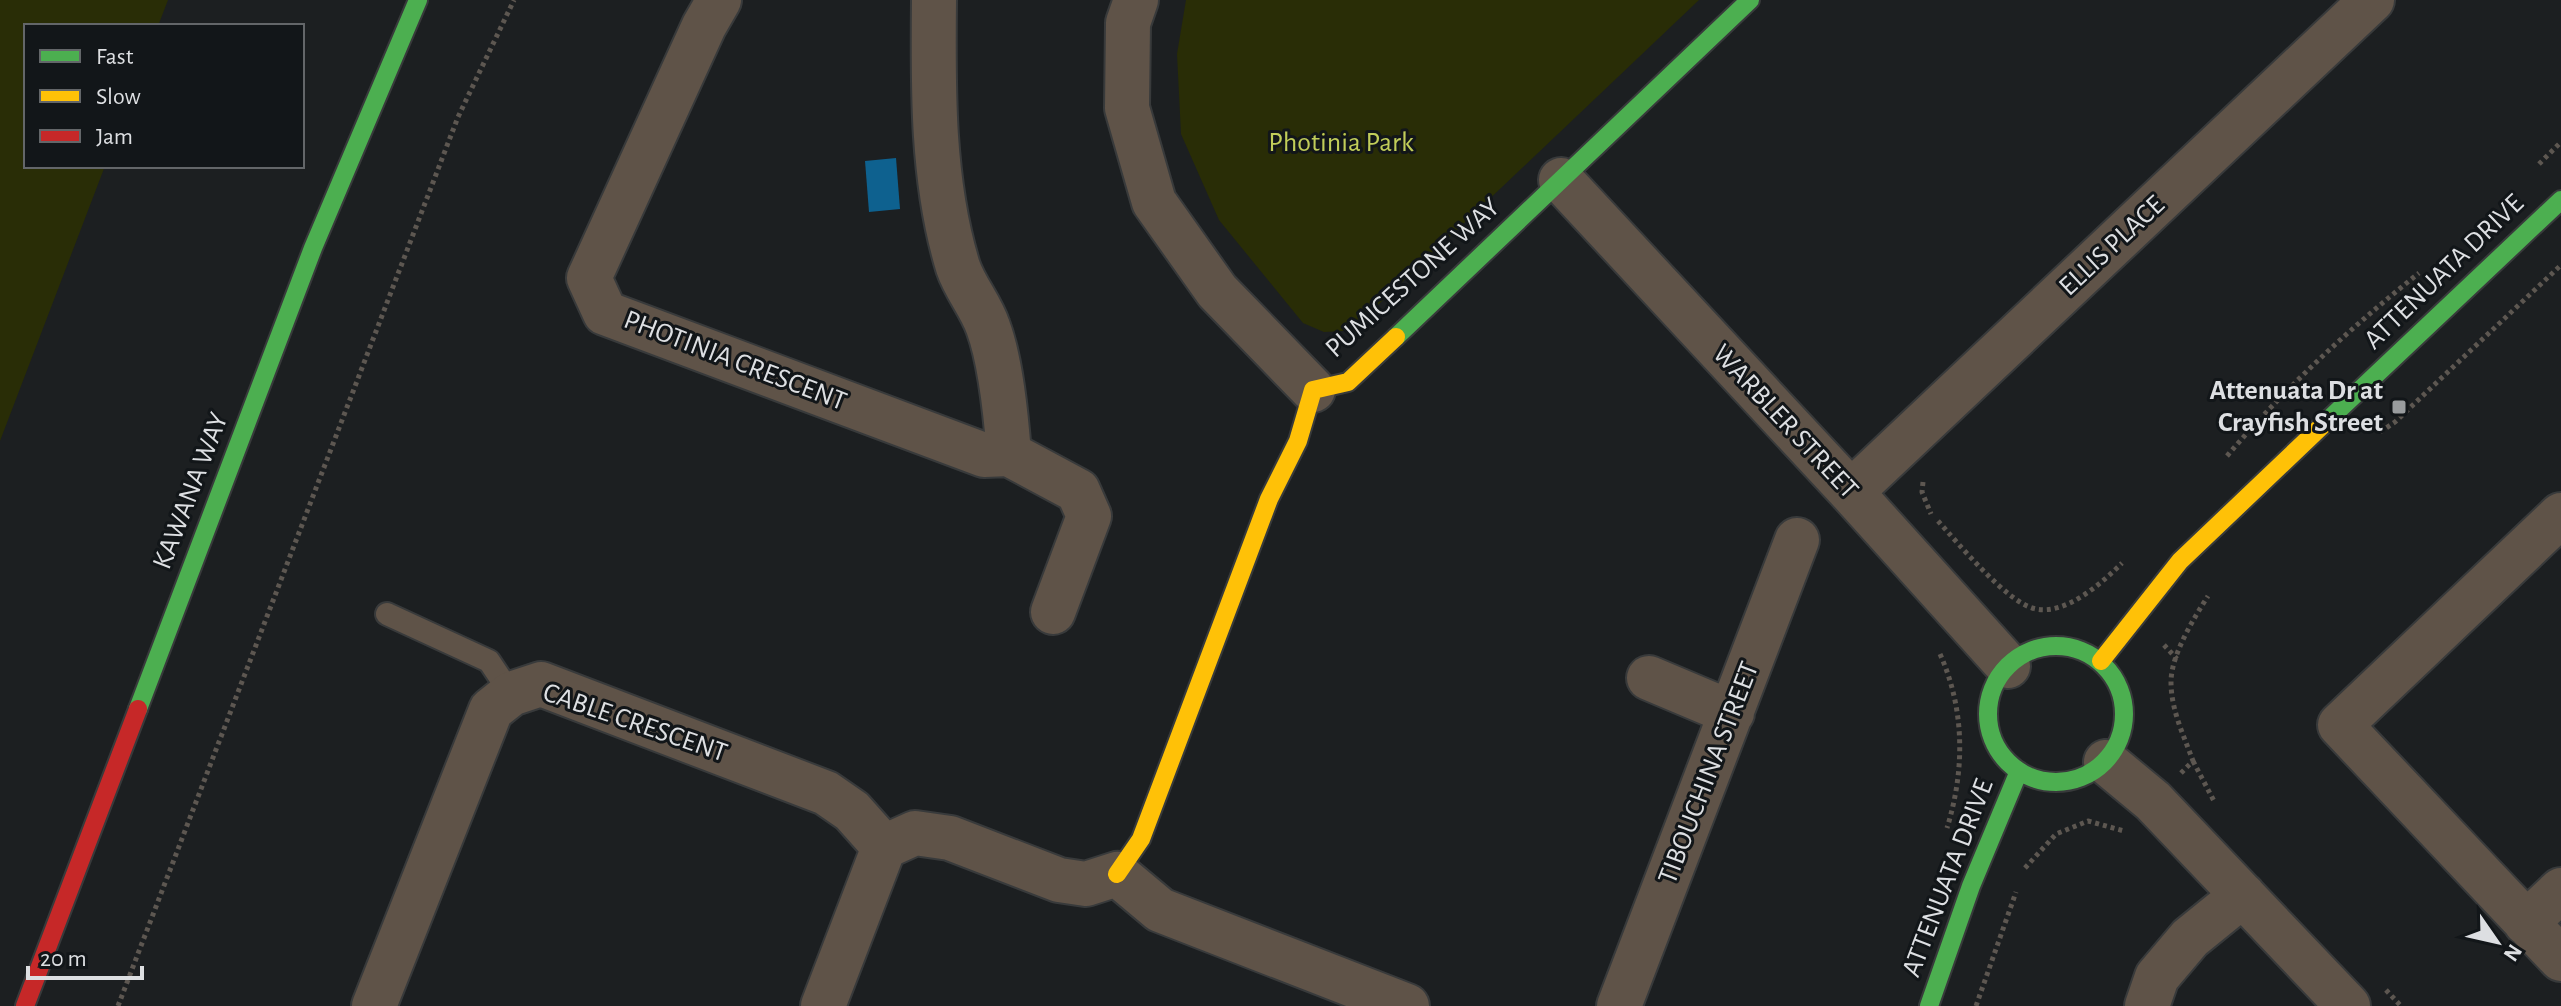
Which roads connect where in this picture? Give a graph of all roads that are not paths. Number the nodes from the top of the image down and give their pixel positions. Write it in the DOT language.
graph roads {
  1 [pos="418,0"];
  2 [pos="719,0"];
  3 [pos="934,0"];
  4 [pos="1136,0"];
  5 [pos="1750,0"];
  6 [pos="2372,0"];
  7 [pos="1561,180"];
  8 [pos="2561,200"];
  9 [pos="1313,390"];
  10 [pos="1009,454"];
  11 [pos="1851,492"];
  12 [pos="2561,515"];
  13 [pos="1797,540"];
  14 [pos="1053,612"];
  15 [pos="387,614"];
  16 [pos="2101,661"];
  17 [pos="2008,666"];
  18 [pos="1649,678"];
  19 [pos="511,694"];
  20 [pos="1732,713"];
  21 [pos="2106,762"];
  22 [pos="2019,771"];
  23 [pos="884,847"];
  24 [pos="1117,874"];
  25 [pos="2561,890"];
  26 [pos="2243,895"];
  27 [pos="2526,923"];
  28 [pos="2561,959"];
  29 [pos="25,1006"];
  30 [pos="374,1006"];
  31 [pos="823,1006"];
  32 [pos="1407,1006"];
  33 [pos="1619,1006"];
  34 [pos="1929,1006"];
  35 [pos="2147,1006"];
  36 [pos="2348,1006"];
  1 -- 29 [label="street, KAWANA WAY"];
  2 -- 10 [label="street, PHOTINIA CRESCENT"];
  3 -- 10 [label="street"];
  4 -- 9 [label="street"];
  5 -- 7 [label="street, PUMICESTONE WAY"];
  6 -- 11 [label="street, ELLIS PLACE"];
  7 -- 9 [label="street, PUMICESTONE WAY"];
  7 -- 11 [label="street, WARBLER STREET"];
  8 -- 16 [label="street, ATTENUATA DRIVE"];
  9 -- 24 [label="street, PUMICESTONE WAY"];
  10 -- 14 [label="street, PHOTINIA CRESCENT"];
  11 -- 17 [label="street, WARBLER STREET"];
  12 -- 27 [label="street"];
  13 -- 20 [label="street, TIBOUCHINA STREET"];
  15 -- 19 [label="lane"];
  16 -- 17 [label="street"];
  16 -- 21 [label="street"];
  17 -- 22 [label="street"];
  18 -- 20 [label="street"];
  19 -- 23 [label="street, CABLE CRESCENT"];
  19 -- 30 [label="street, CABLE CRESCENT"];
  20 -- 33 [label="street, TIBOUCHINA STREET"];
  21 -- 22 [label="street"];
  21 -- 26 [label="street"];
  22 -- 34 [label="street, ATTENUATA DRIVE"];
  23 -- 24 [label="street"];
  23 -- 31 [label="street"];
  24 -- 32 [label="street"];
  25 -- 27 [label="street"];
  26 -- 35 [label="street"];
  26 -- 36 [label="street"];
  27 -- 28 [label="street"];
}
